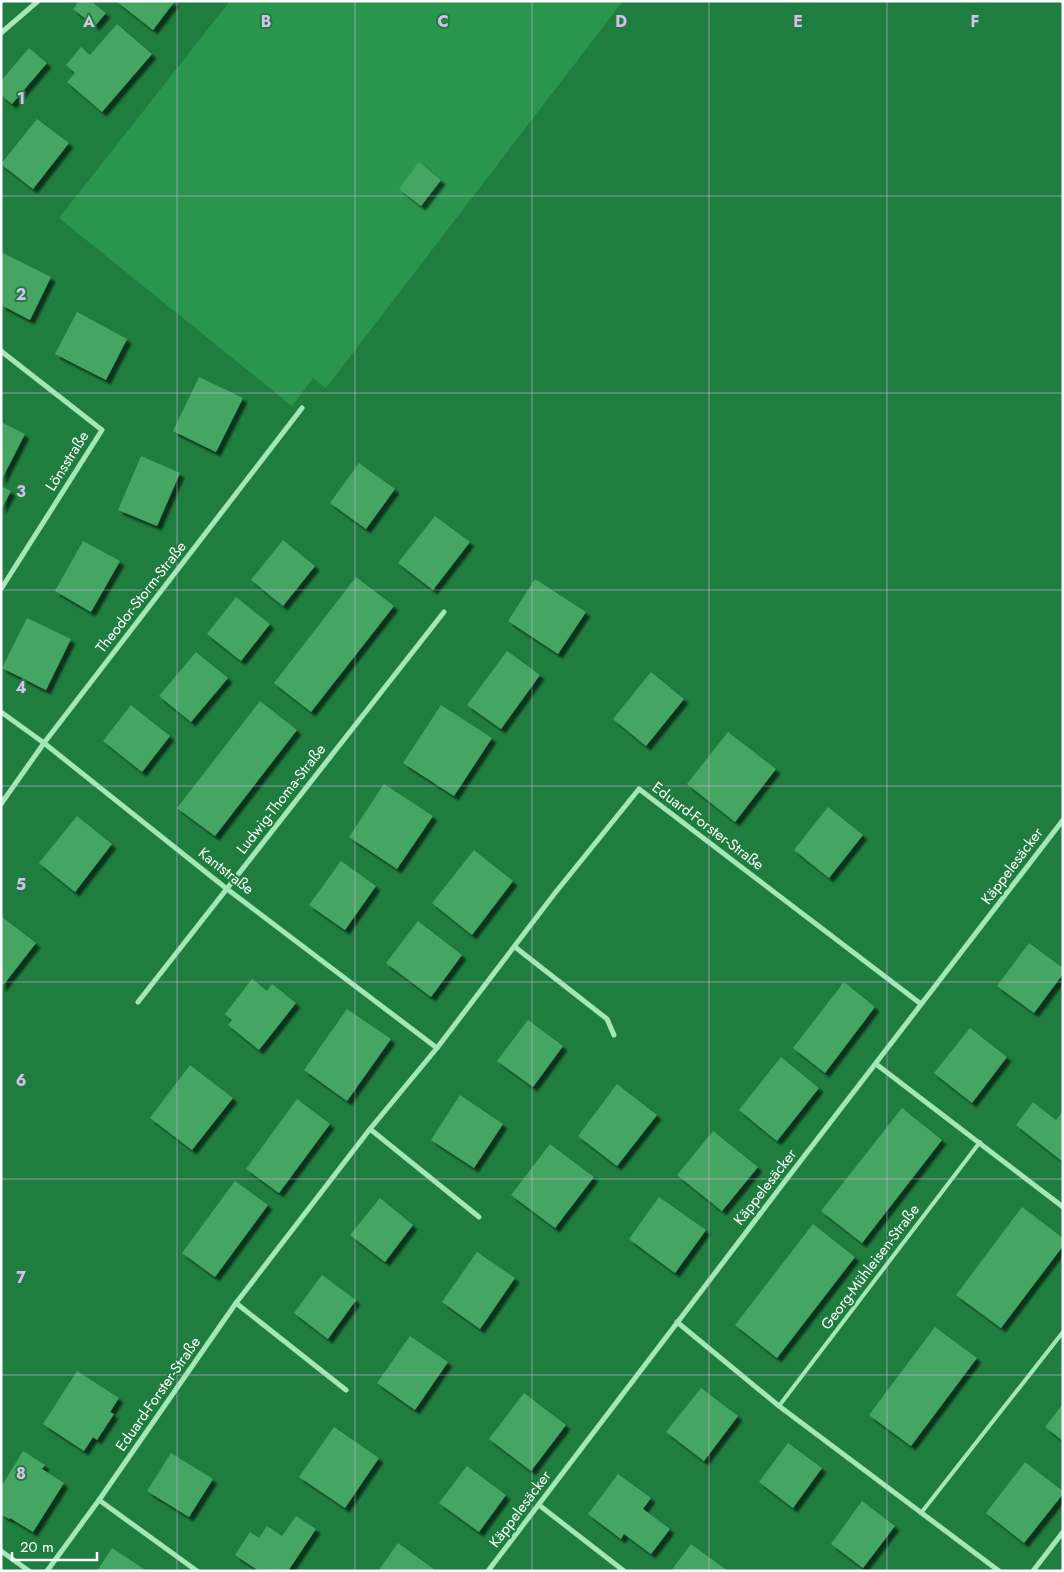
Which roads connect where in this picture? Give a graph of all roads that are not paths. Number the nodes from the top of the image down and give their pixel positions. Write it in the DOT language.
graph roads {
  1 [pos="38,1"];
  2 [pos="1,33"];
  3 [pos="1,351"];
  4 [pos="302,408"];
  5 [pos="1,589"];
  6 [pos="444,612"];
  7 [pos="1,712"];
  8 [pos="44,743"];
  9 [pos="1,804"];
  10 [pos="1063,820"];
  11 [pos="227,888"];
  12 [pos="515,947"];
  13 [pos="138,1002"];
  14 [pos="921,1004"];
  15 [pos="614,1035"];
  16 [pos="437,1048"];
  17 [pos="876,1064"];
  18 [pos="370,1129"];
  19 [pos="980,1142"];
  20 [pos="1063,1207"];
  21 [pos="479,1217"];
  22 [pos="236,1303"];
  23 [pos="677,1322"];
  24 [pos="1063,1332"];
  25 [pos="346,1390"];
  26 [pos="779,1406"];
  27 [pos="99,1500"];
  28 [pos="539,1505"];
  29 [pos="921,1513"];
  30 [pos="1062,1533"];
  31 [pos="1,1552"];
  32 [pos="29,1571"];
  33 [pos="48,1571"];
  34 [pos="197,1571"];
  35 [pos="488,1571"];
  36 [pos="624,1571"];
  37 [pos="999,1571"];
  38 [pos="1033,1571"];
  1 -- 2 [label="street"];
  3 -- 5 [label="street, Lönsstraße"];
  4 -- 8 [label="street, Theodor-Storm-Straße"];
  6 -- 11 [label="street, Ludwig-Thoma-Straße"];
  7 -- 8 [label="street, Kantstraße"];
  8 -- 9 [label="street, Theodor-Storm-Straße"];
  8 -- 11 [label="street, Kantstraße"];
  10 -- 14 [label="street, Käppelesäcker"];
  11 -- 13 [label="street, Ludwig-Thoma-Straße"];
  11 -- 16 [label="street, Kantstraße"];
  12 -- 14 [label="street, Eduard-Forster-Straße"];
  12 -- 15 [label="street"];
  12 -- 16 [label="street, Eduard-Forster-Straße"];
  14 -- 17 [label="street, Käppelesäcker"];
  16 -- 18 [label="street, Eduard-Forster-Straße"];
  17 -- 19 [label="street"];
  17 -- 23 [label="street, Käppelesäcker"];
  18 -- 21 [label="street"];
  18 -- 22 [label="street, Eduard-Forster-Straße"];
  19 -- 20 [label="street"];
  19 -- 26 [label="lane, Georg-Mühleisen-Straße"];
  22 -- 25 [label="street"];
  22 -- 27 [label="street, Eduard-Forster-Straße"];
  23 -- 26 [label="street"];
  23 -- 28 [label="street, Käppelesäcker"];
  24 -- 29 [label="lane"];
  26 -- 29 [label="street"];
  27 -- 33 [label="street, Eduard-Forster-Straße"];
  27 -- 34 [label="street"];
  28 -- 35 [label="street, Käppelesäcker"];
  28 -- 36 [label="street"];
  29 -- 37 [label="street"];
  30 -- 38 [label="street"];
  31 -- 32 [label="street"];
}
